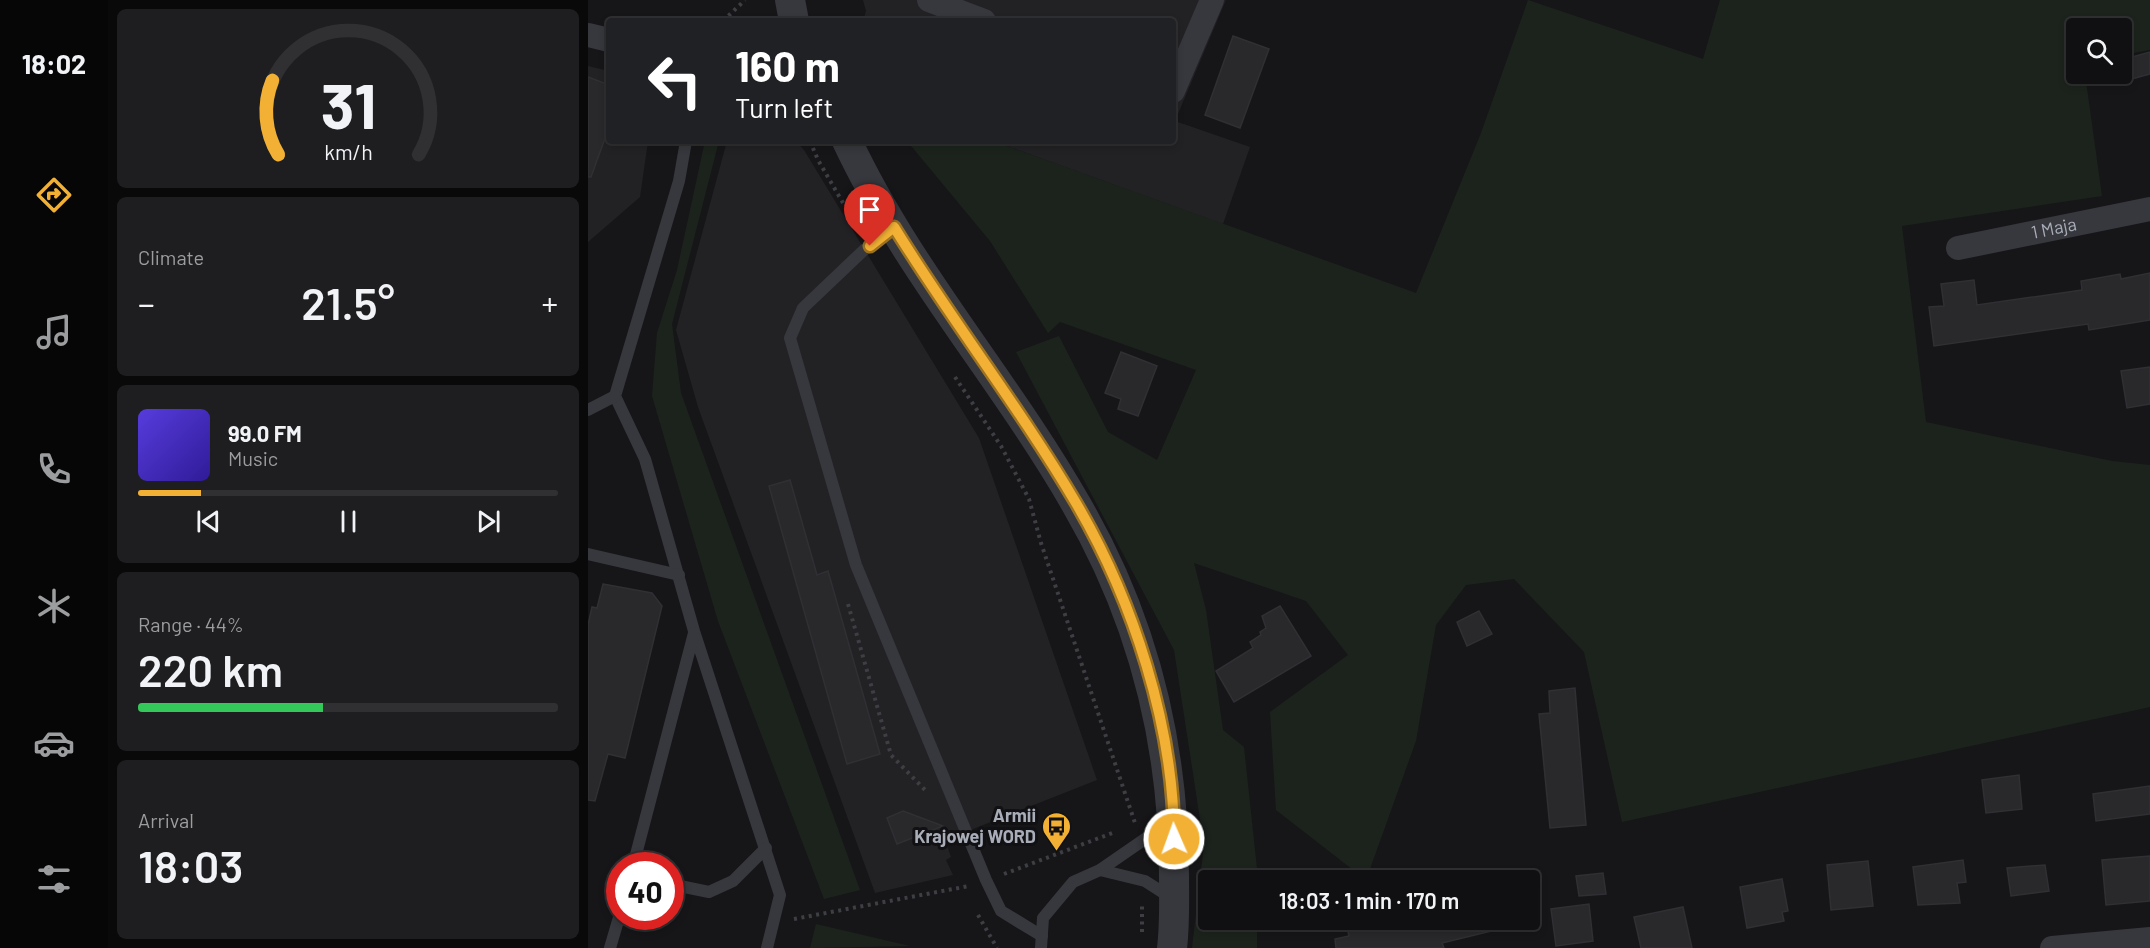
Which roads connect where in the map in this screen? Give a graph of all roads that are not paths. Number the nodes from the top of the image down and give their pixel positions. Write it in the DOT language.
graph roads {
  1 [pos="790,0"];
  2 [pos="928,0"];
  3 [pos="1212,0"];
  4 [pos="793,18"];
  5 [pos="976,18"];
  6 [pos="588,35"];
  7 [pos="606,39"];
  8 [pos="1176,84"];
  9 [pos="685,144"];
  10 [pos="848,144"];
  11 [pos="2150,209"];
  12 [pos="894,227"];
  13 [pos="1958,248"];
  14 [pos="615,396"];
  15 [pos="588,410"];
  16 [pos="588,554"];
  17 [pos="679,575"];
  18 [pos="694,632"];
  19 [pos="1174,819"];
  20 [pos="766,848"];
  21 [pos="639,852"];
  22 [pos="1100,870"];
  23 [pos="684,887"];
  24 [pos="1174,899"];
  25 [pos="615,930"];
  26 [pos="2150,939"];
  27 [pos="1042,942"];
  28 [pos="610,948"];
  29 [pos="767,948"];
  30 [pos="1172,948"];
  31 [pos="2052,948"];
  1 -- 4 [label="street"];
  2 -- 5 [label="street"];
  3 -- 8 [label="street"];
  6 -- 7 [label="street"];
  9 -- 14 [label="lane"];
  10 -- 12 [label="street"];
  11 -- 13 [label="street, 1 Maja"];
  12 -- 19 [label="street"];
  12 -- 27 [label="lane"];
  14 -- 15 [label="lane"];
  14 -- 17 [label="lane"];
  16 -- 17 [label="lane"];
  17 -- 18 [label="lane"];
  18 -- 20 [label="lane"];
  18 -- 21 [label="lane"];
  19 -- 22 [label="lane"];
  19 -- 24 [label="street"];
  20 -- 23 [label="lane"];
  20 -- 29 [label="lane"];
  22 -- 24 [label="lane"];
  22 -- 27 [label="lane"];
  24 -- 30 [label="street"];
  25 -- 28 [label="lane"];
  26 -- 31 [label="street"];
}
